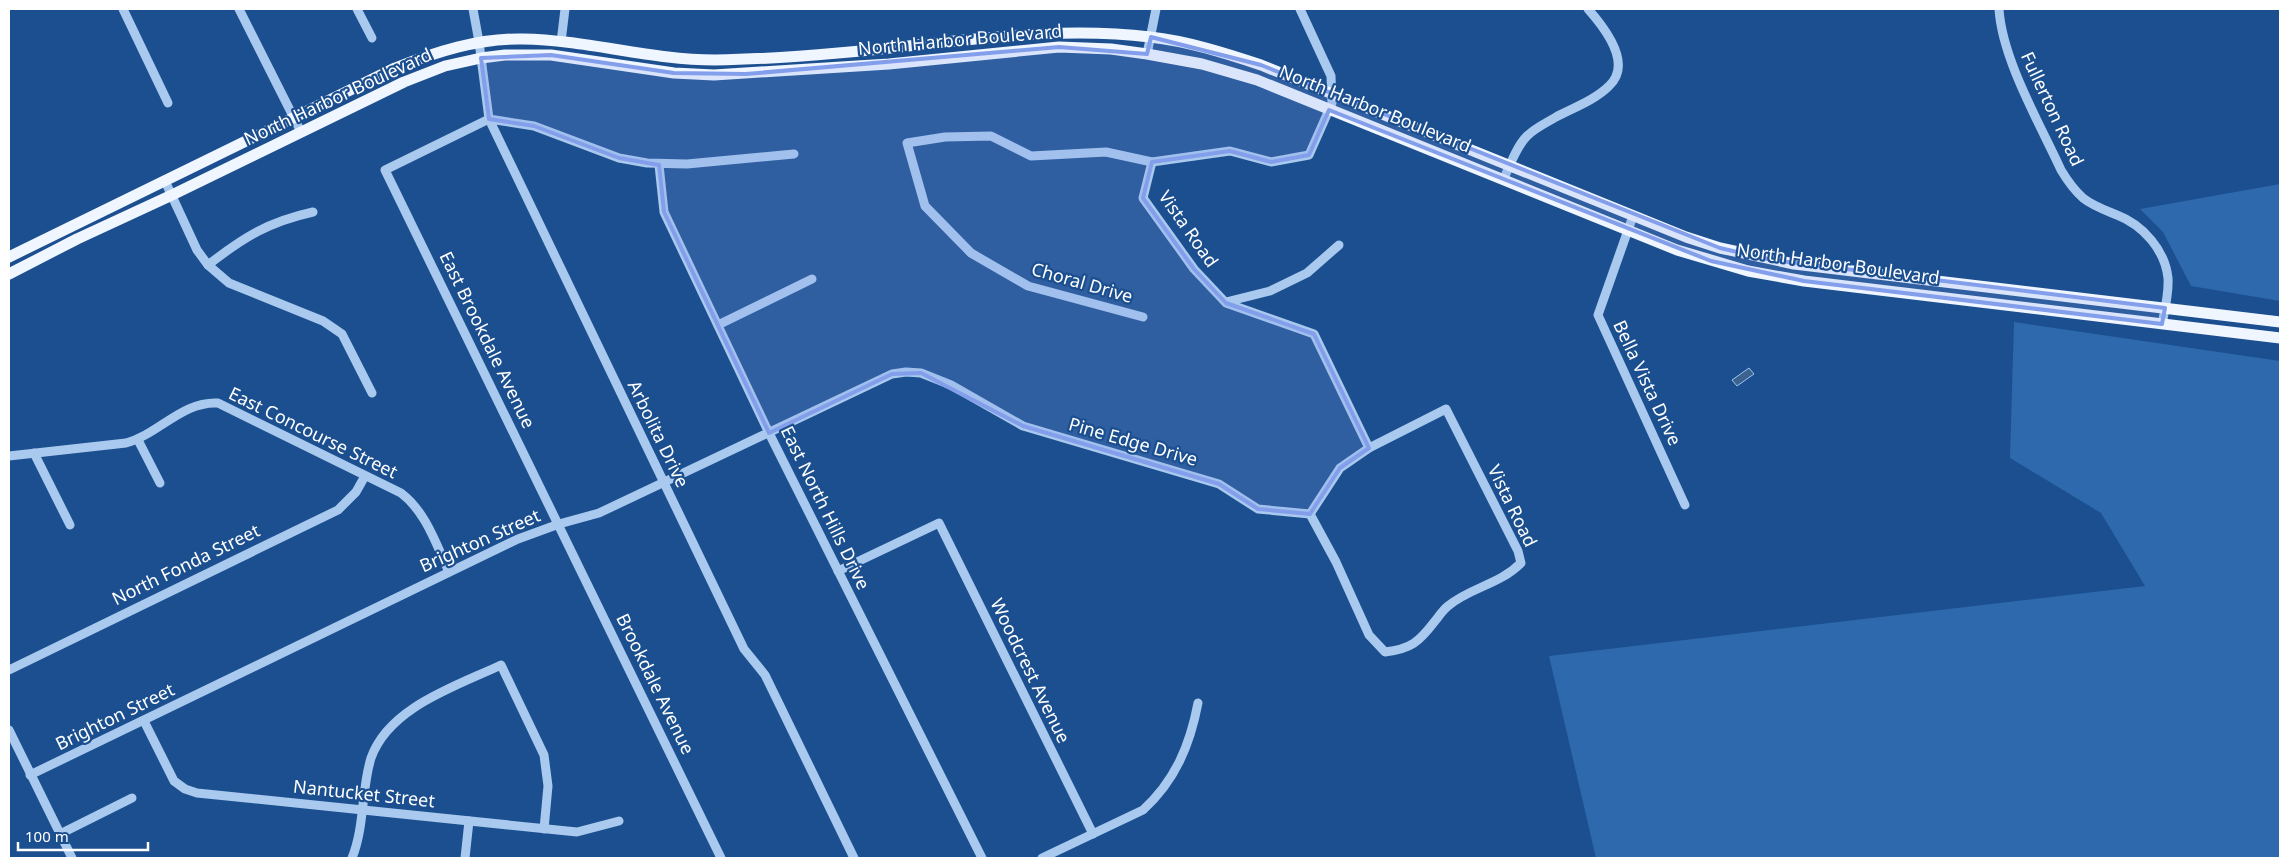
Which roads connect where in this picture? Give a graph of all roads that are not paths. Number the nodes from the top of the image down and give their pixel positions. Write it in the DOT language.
graph roads {
  1 [pos="123,9"];
  2 [pos="239,9"];
  3 [pos="358,9"];
  4 [pos="473,9"];
  5 [pos="565,9"];
  6 [pos="1156,9"];
  7 [pos="1300,9"];
  8 [pos="1588,9"];
  9 [pos="1999,9"];
  10 [pos="1151,37"];
  11 [pos="372,38"];
  12 [pos="480,42"];
  13 [pos="561,42"];
  14 [pos="1147,54"];
  15 [pos="481,58"];
  16 [pos="1331,102"];
  17 [pos="168,103"];
  18 [pos="294,118"];
  19 [pos="489,119"];
  20 [pos="301,132"];
  21 [pos="794,154"];
  22 [pos="1152,162"];
  23 [pos="659,164"];
  24 [pos="1510,165"];
  25 [pos="1503,180"];
  26 [pos="165,181"];
  27 [pos="172,195"];
  28 [pos="313,212"];
  29 [pos="1633,216"];
  30 [pos="1627,230"];
  31 [pos="1339,245"];
  32 [pos="9,258"];
  33 [pos="208,265"];
  34 [pos="9,274"];
  35 [pos="812,279"];
  36 [pos="1226,302"];
  37 [pos="2165,308"];
  38 [pos="1143,317"];
  39 [pos="2280,322"];
  40 [pos="2162,324"];
  41 [pos="718,326"];
  42 [pos="2280,338"];
  43 [pos="951,386"];
  44 [pos="372,393"];
  45 [pos="769,433"];
  46 [pos="138,440"];
  47 [pos="1370,448"];
  48 [pos="34,452"];
  49 [pos="9,456"];
  50 [pos="365,476"];
  51 [pos="160,483"];
  52 [pos="663,483"];
  53 [pos="1685,505"];
  54 [pos="1310,514"];
  55 [pos="559,524"];
  56 [pos="70,525"];
  57 [pos="838,571"];
  58 [pos="449,572"];
  59 [pos="9,670"];
  60 [pos="1198,703"];
  61 [pos="144,721"];
  62 [pos="9,730"];
  63 [pos="30,775"];
  64 [pos="132,798"];
  65 [pos="362,810"];
  66 [pos="469,821"];
  67 [pos="618,821"];
  68 [pos="544,829"];
  69 [pos="60,834"];
  70 [pos="1093,834"];
  71 [pos="72,858"];
  72 [pos="352,858"];
  73 [pos="466,858"];
  74 [pos="722,858"];
  75 [pos="854,858"];
  76 [pos="982,858"];
  77 [pos="1042,858"];
  1 -- 17 [label="street"];
  2 -- 18 [label="street"];
  3 -- 11 [label="street"];
  4 -- 12 [label="street, Arbolita Drive"];
  5 -- 13 [label="street"];
  6 -- 10 [label="street"];
  7 -- 16 [label="street"];
  8 -- 24 [label="street"];
  9 -- 37 [label="street, Fullerton Road"];
  10 -- 13 [label="main road, North Harbor Boulevard"];
  10 -- 14 [label="street"];
  10 -- 16 [label="main road, North Harbor Boulevard"];
  12 -- 13 [label="main road, North Harbor Boulevard"];
  12 -- 15 [label="street, Arbolita Drive"];
  12 -- 18 [label="main road, North Harbor Boulevard"];
  14 -- 15 [label="main road, North Harbor Boulevard"];
  14 -- 16 [label="main road, North Harbor Boulevard"];
  15 -- 19 [label="street, Arbolita Drive"];
  15 -- 20 [label="main road, North Harbor Boulevard"];
  16 -- 22 [label="street"];
  16 -- 24 [label="main road, North Harbor Boulevard"];
  16 -- 25 [label="main road, North Harbor Boulevard"];
  18 -- 20 [label="street"];
  18 -- 26 [label="main road, North Harbor Boulevard"];
  19 -- 23 [label="street"];
  19 -- 52 [label="street, Arbolita Drive"];
  19 -- 55 [label="street, East Brookdale Avenue"];
  20 -- 27 [label="main road, North Harbor Boulevard"];
  21 -- 23 [label="street"];
  22 -- 36 [label="street, Vista Road"];
  22 -- 38 [label="street, Choral Drive"];
  23 -- 41 [label="street, East North Hills Drive"];
  24 -- 25 [label="street"];
  24 -- 29 [label="main road, North Harbor Boulevard"];
  25 -- 30 [label="main road, North Harbor Boulevard"];
  26 -- 27 [label="street"];
  26 -- 32 [label="main road, North Harbor Boulevard"];
  27 -- 33 [label="street"];
  27 -- 34 [label="main road, North Harbor Boulevard"];
  28 -- 33 [label="street"];
  29 -- 30 [label="street, Bella Vista Drive"];
  29 -- 37 [label="main road, North Harbor Boulevard"];
  30 -- 40 [label="main road, North Harbor Boulevard"];
  30 -- 53 [label="street, Bella Vista Drive"];
  31 -- 36 [label="street"];
  33 -- 44 [label="street"];
  35 -- 41 [label="street"];
  36 -- 47 [label="street, Vista Road"];
  37 -- 39 [label="main road, North Harbor Boulevard"];
  37 -- 40 [label="street, Fullerton Road"];
  40 -- 42 [label="main road, North Harbor Boulevard"];
  41 -- 45 [label="street, East North Hills Drive"];
  43 -- 45 [label="street, Brighton Street"];
  43 -- 54 [label="street, Pine Edge Drive"];
  45 -- 52 [label="street, Brighton Street"];
  45 -- 57 [label="street, East North Hills Drive"];
  46 -- 48 [label="street, East Concourse Street"];
  46 -- 50 [label="street, East Concourse Street"];
  46 -- 51 [label="street"];
  47 -- 54 [label="street, Vista Road"];
  47 -- 54 [label="street, Vista Road"];
  48 -- 49 [label="street, East Concourse Street"];
  48 -- 56 [label="street"];
  50 -- 58 [label="street, East Concourse Street"];
  50 -- 59 [label="street, North Fonda Street"];
  52 -- 55 [label="street, Brighton Street"];
  52 -- 75 [label="street, Arbolita Drive"];
  55 -- 58 [label="street, Brighton Street"];
  55 -- 74 [label="street, Brookdale Avenue"];
  57 -- 70 [label="street, Woodcrest Avenue"];
  57 -- 76 [label="street, East North Hills Drive"];
  58 -- 61 [label="street, Brighton Street"];
  60 -- 70 [label="street"];
  61 -- 63 [label="street, Brighton Street"];
  61 -- 65 [label="street, Nantucket Street"];
  62 -- 63 [label="street"];
  63 -- 69 [label="street"];
  64 -- 69 [label="street"];
  65 -- 66 [label="street, Nantucket Street"];
  65 -- 68 [label="street"];
  65 -- 72 [label="street"];
  66 -- 68 [label="street, Nantucket Street"];
  66 -- 73 [label="street"];
  67 -- 68 [label="street, Nantucket Street"];
  69 -- 71 [label="street"];
  70 -- 77 [label="street"];
}
